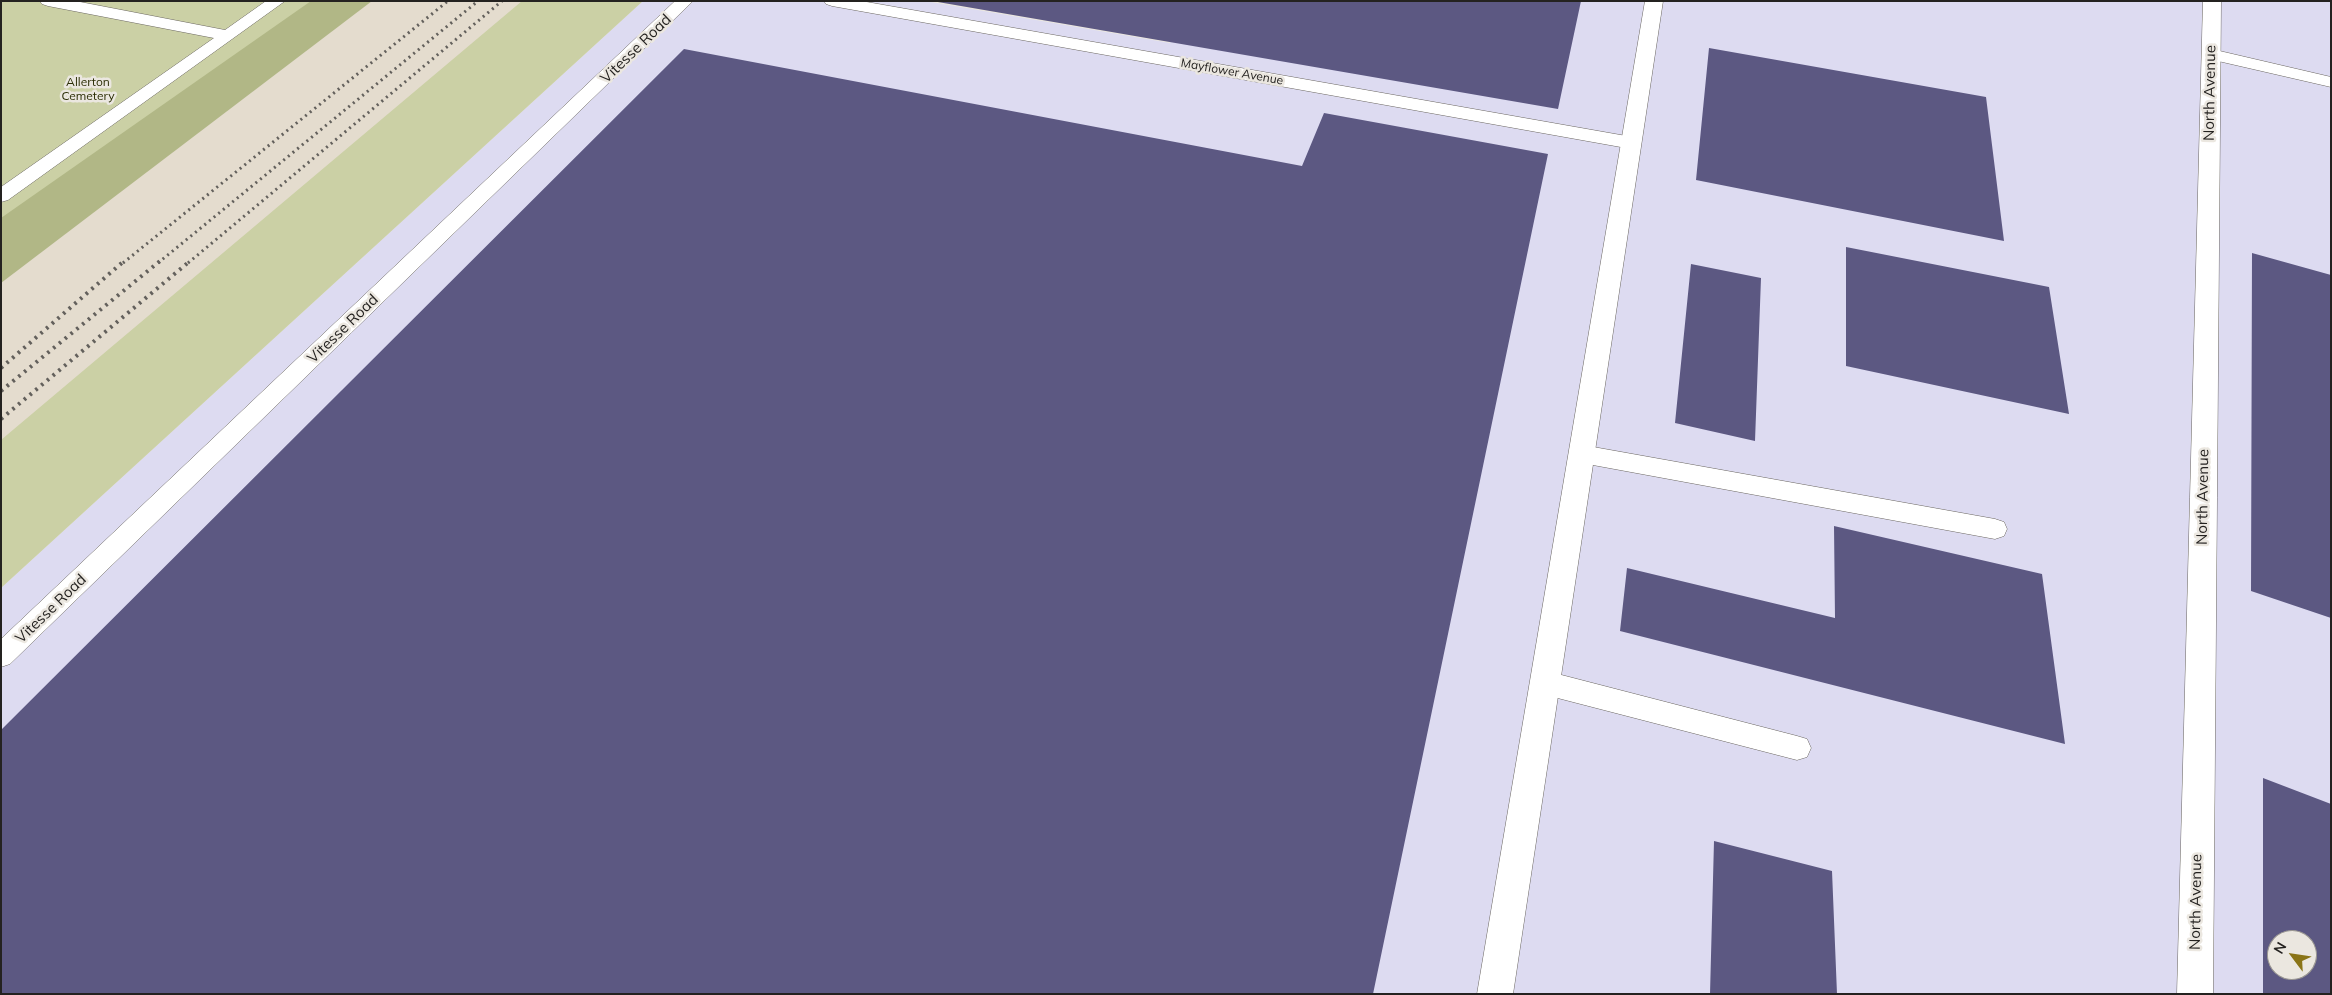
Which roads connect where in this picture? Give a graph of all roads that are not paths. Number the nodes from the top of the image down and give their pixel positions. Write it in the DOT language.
graph roads {
  1 [pos="48,1"];
  2 [pos="276,1"];
  3 [pos="685,1"];
  4 [pos="832,1"];
  5 [pos="1654,1"];
  6 [pos="2212,1"];
  7 [pos="228,35"];
  8 [pos="2211,54"];
  9 [pos="2331,82"];
  10 [pos="1632,143"];
  11 [pos="1,196"];
  12 [pos="1582,454"];
  13 [pos="1995,530"];
  14 [pos="1,656"];
  15 [pos="1546,683"];
  16 [pos="1797,748"];
  17 [pos="1495,994"];
  18 [pos="2195,994"];
  1 -- 7 [label="lane"];
  2 -- 7 [label="lane"];
  3 -- 14 [label="lane, Vitesse Road"];
  4 -- 10 [label="lane, Mayflower Avenue"];
  5 -- 10 [label="street"];
  6 -- 8 [label="street, North Avenue"];
  7 -- 11 [label="lane"];
  8 -- 9 [label="lane"];
  8 -- 18 [label="street, North Avenue"];
  10 -- 12 [label="street"];
  12 -- 13 [label="lane"];
  12 -- 15 [label="street"];
  15 -- 16 [label="lane"];
  15 -- 17 [label="street"];
}
